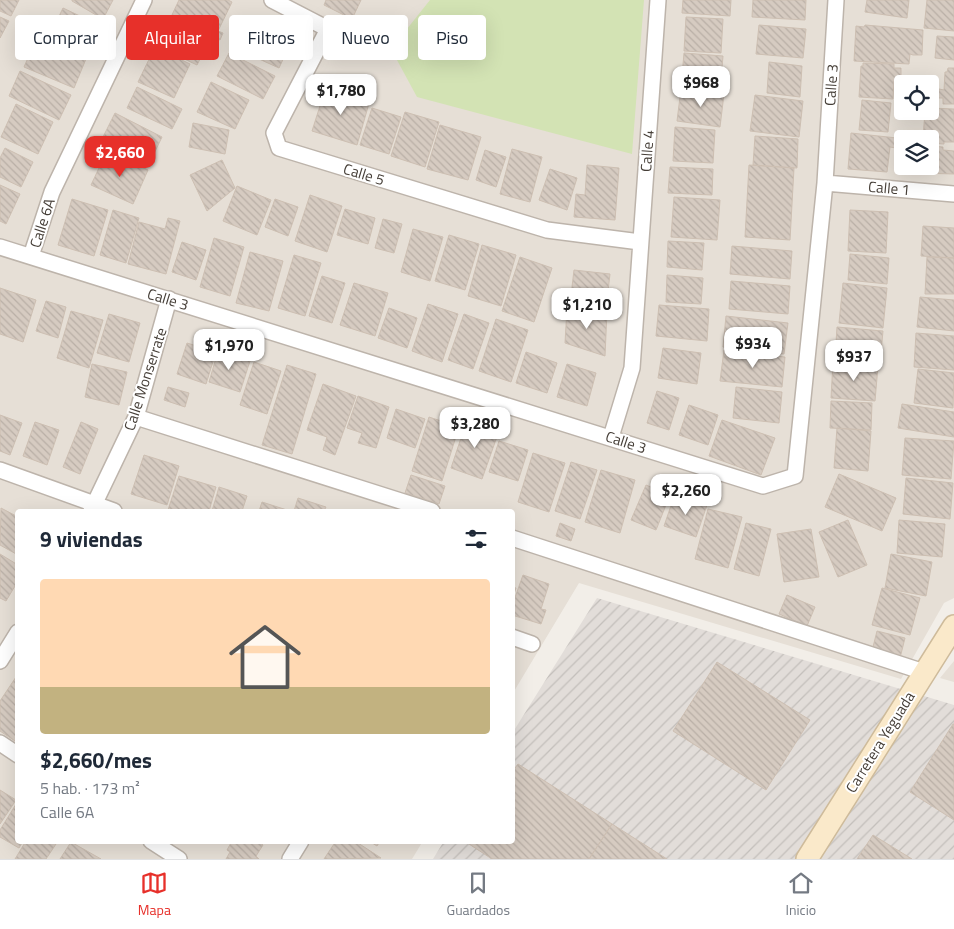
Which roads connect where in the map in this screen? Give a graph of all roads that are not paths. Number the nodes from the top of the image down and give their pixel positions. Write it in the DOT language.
graph roads {
  1 [pos="144,0"];
  2 [pos="272,0"];
  3 [pos="658,0"];
  4 [pos="836,0"];
  5 [pos="824,183"];
  6 [pos="954,194"];
  7 [pos="640,242"];
  8 [pos="0,247"];
  9 [pos="31,256"];
  10 [pos="170,299"];
  11 [pos="136,417"];
  12 [pos="611,438"];
  13 [pos="0,470"];
  14 [pos="93,508"];
  15 [pos="426,509"];
  16 [pos="515,539"];
  17 [pos="953,624"];
  18 [pos="15,637"];
  19 [pos="515,639"];
  20 [pos="532,644"];
  21 [pos="0,661"];
  22 [pos="924,672"];
  23 [pos="0,744"];
  24 [pos="15,753"];
  25 [pos="157,844"];
  26 [pos="299,844"];
  27 [pos="180,859"];
  28 [pos="290,859"];
  29 [pos="806,859"];
  1 -- 9 [label="street, Calle 6A"];
  2 -- 7 [label="street, Calle 5"];
  3 -- 7 [label="street, Calle 4"];
  4 -- 5 [label="street, Calle 3"];
  5 -- 6 [label="street, Calle 1"];
  5 -- 12 [label="street, Calle 3"];
  7 -- 12 [label="street, Calle 4"];
  8 -- 9 [label="street, Calle 3"];
  9 -- 10 [label="street, Calle 3"];
  10 -- 11 [label="street, Calle Monserrate"];
  10 -- 12 [label="street, Calle 3"];
  11 -- 14 [label="street, Calle Monserrate"];
  11 -- 15 [label="street"];
  13 -- 14 [label="street"];
  16 -- 22 [label="street"];
  17 -- 22 [label="street, Carretera Yeguada"];
  18 -- 21 [label="street"];
  19 -- 20 [label="street"];
  22 -- 29 [label="street, Carretera Yeguada"];
  23 -- 24 [label="street"];
  25 -- 27 [label="street"];
  26 -- 28 [label="street"];
}
